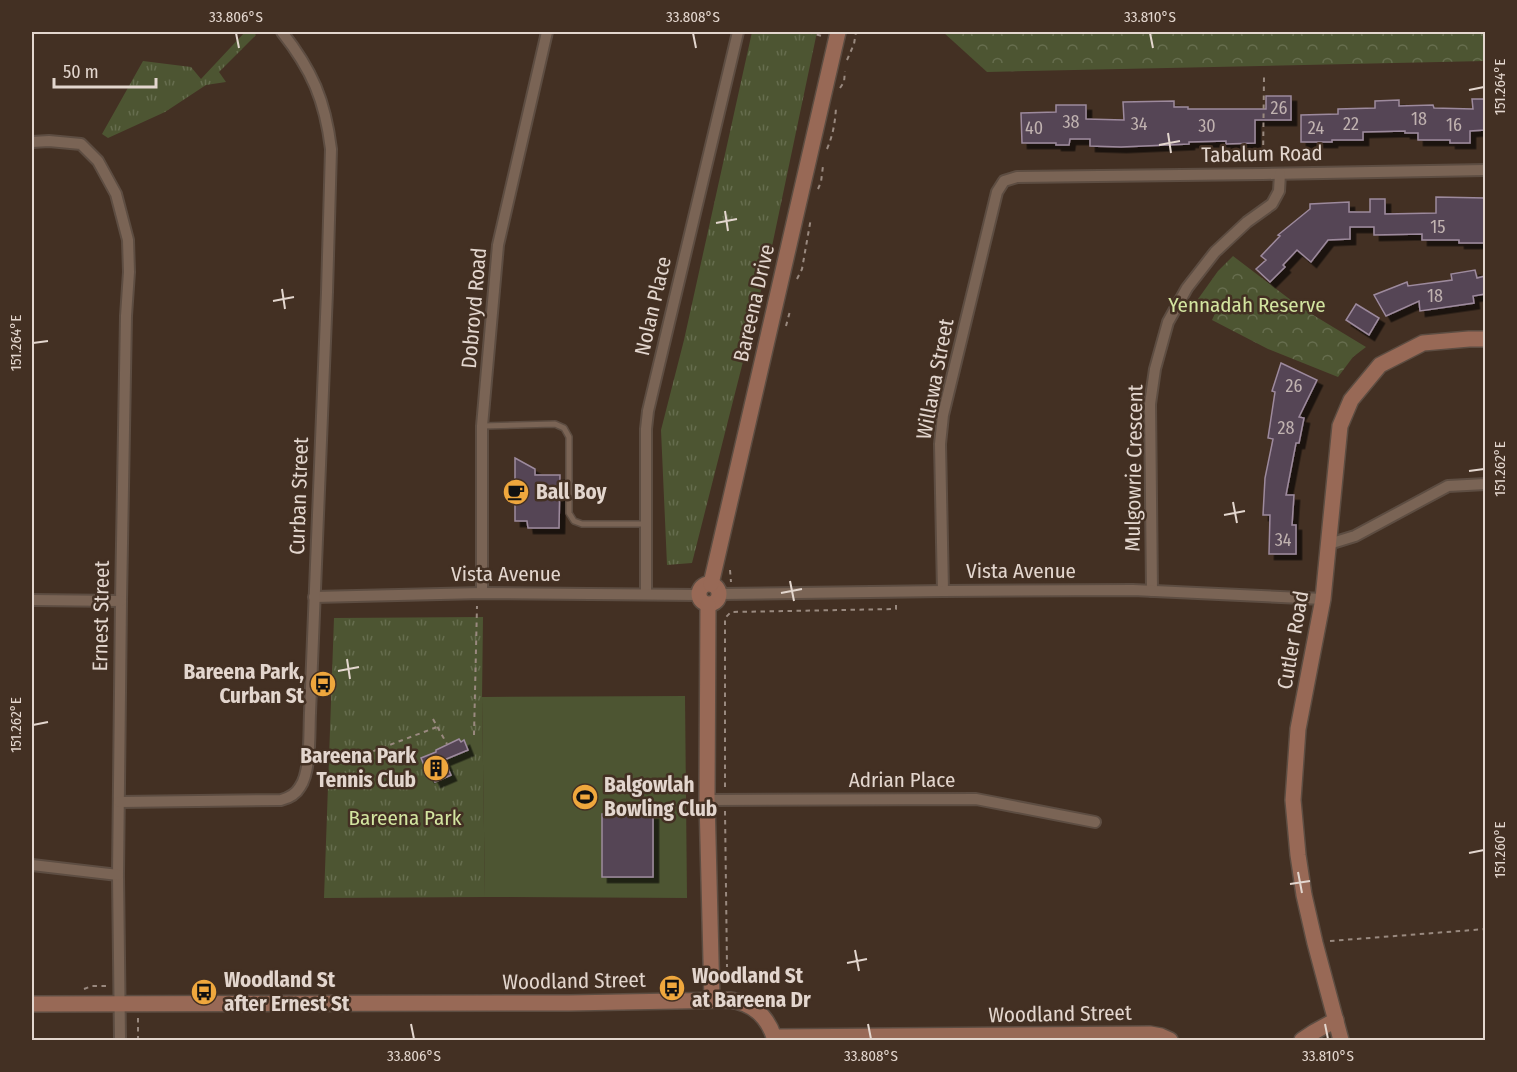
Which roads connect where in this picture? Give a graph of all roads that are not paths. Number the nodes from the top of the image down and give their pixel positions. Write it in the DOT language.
graph roads {
  1 [pos="282,32"];
  2 [pos="547,32"];
  3 [pos="738,32"];
  4 [pos="838,32"];
  5 [pos="32,142"];
  6 [pos="1485,170"];
  7 [pos="1280,174"];
  8 [pos="1004,181"];
  9 [pos="1485,339"];
  10 [pos="482,426"];
  11 [pos="1485,484"];
  12 [pos="646,524"];
  13 [pos="1329,544"];
  14 [pos="715,589"];
  15 [pos="943,591"];
  16 [pos="1152,591"];
  17 [pos="482,593"];
  18 [pos="646,594"];
  19 [pos="314,597"];
  20 [pos="1323,599"];
  21 [pos="32,600"];
  22 [pos="703,600"];
  23 [pos="121,601"];
  24 [pos="707,800"];
  25 [pos="119,802"];
  26 [pos="1095,822"];
  27 [pos="32,865"];
  28 [pos="118,875"];
  29 [pos="712,1000"];
  30 [pos="32,1004"];
  31 [pos="119,1004"];
  32 [pos="1336,1020"];
  33 [pos="774,1039"];
  34 [pos="120,1041"];
  35 [pos="1170,1041"];
  36 [pos="1302,1041"];
  37 [pos="1341,1041"];
  1 -- 19 [label="street, Curban Street"];
  2 -- 10 [label="street, Dobroyd Road"];
  3 -- 12 [label="street, Nolan Place"];
  4 -- 14 [label="street, Bareena Drive"];
  5 -- 23 [label="street, Ernest Street"];
  6 -- 7 [label="street, Tabalum Road"];
  7 -- 8 [label="street, Tabalum Road"];
  7 -- 16 [label="street, Mulgowrie Crescent"];
  8 -- 15 [label="street, Willawa Street"];
  9 -- 13 [label="street, Cutler Road"];
  10 -- 12 [label="lane"];
  10 -- 17 [label="street, Dobroyd Road"];
  11 -- 13 [label="street"];
  12 -- 18 [label="street, Nolan Place"];
  13 -- 20 [label="street, Cutler Road"];
  14 -- 15 [label="street, Vista Avenue"];
  14 -- 22 [label="street"];
  15 -- 16 [label="street, Vista Avenue"];
  16 -- 20 [label="street, Vista Avenue"];
  17 -- 18 [label="street, Vista Avenue"];
  17 -- 19 [label="street, Vista Avenue"];
  18 -- 22 [label="street, Vista Avenue"];
  19 -- 25 [label="street, Curban Street"];
  20 -- 32 [label="street, Cutler Road"];
  21 -- 23 [label="street"];
  22 -- 24 [label="street"];
  23 -- 25 [label="street, Ernest Street"];
  24 -- 26 [label="street, Adrian Place"];
  24 -- 29 [label="street"];
  25 -- 28 [label="street, Ernest Street"];
  27 -- 28 [label="street"];
  28 -- 31 [label="street, Ernest Street"];
  29 -- 31 [label="street, Woodland Street"];
  29 -- 33 [label="street, Woodland Street"];
  30 -- 31 [label="street, Woodland Street"];
  31 -- 34 [label="street, Ernest Street"];
  32 -- 36 [label="street"];
  32 -- 37 [label="street, Cutler Road"];
  33 -- 35 [label="street, Woodland Street"];
}
